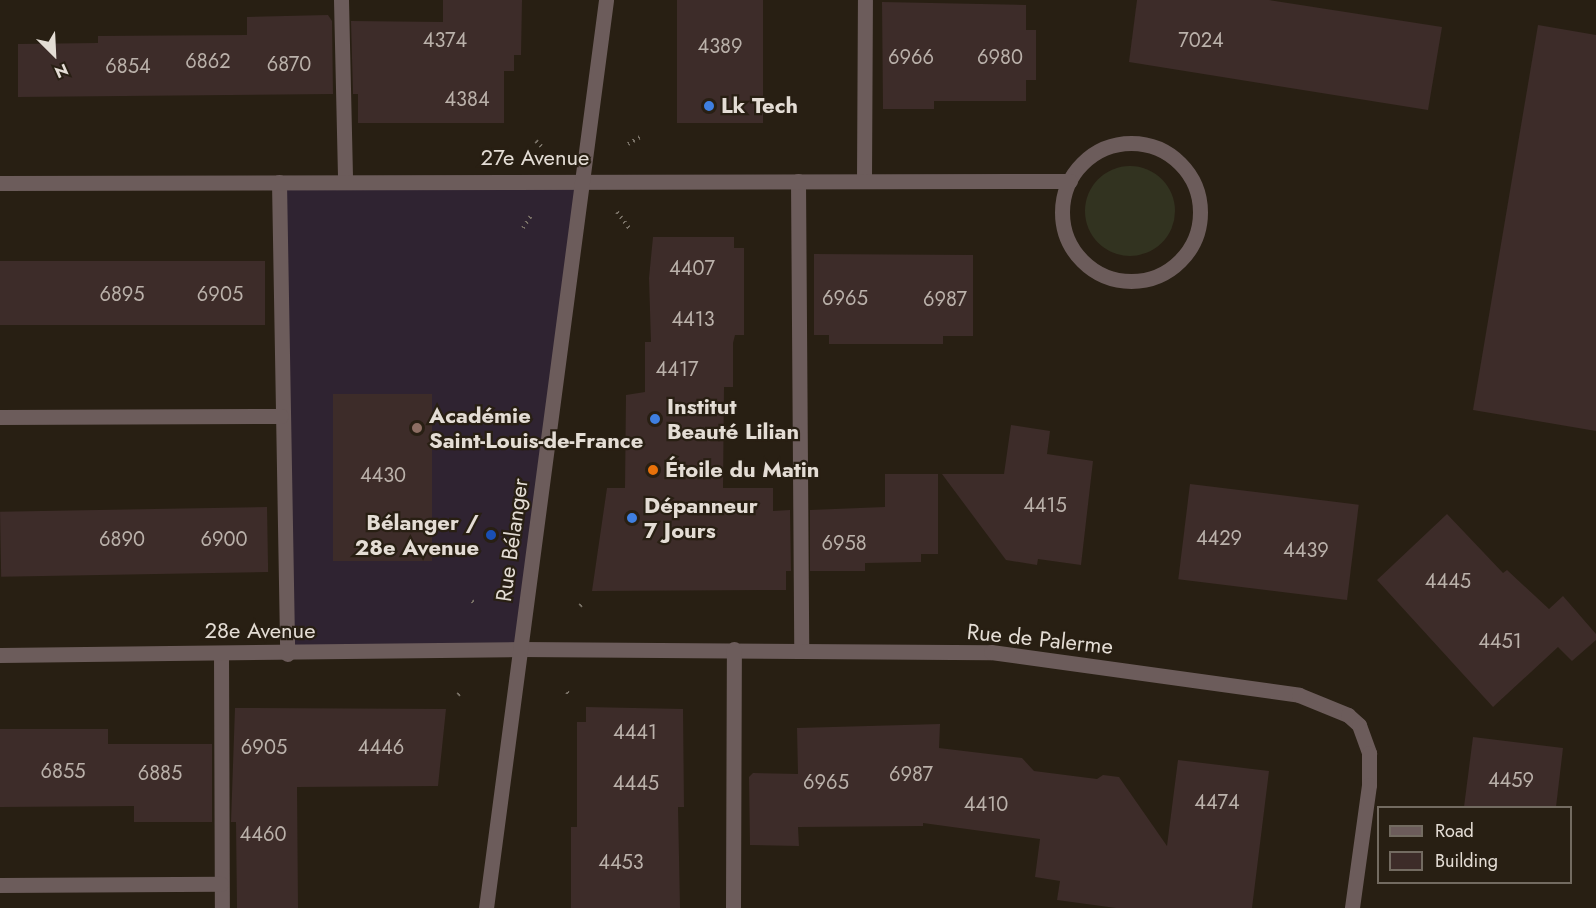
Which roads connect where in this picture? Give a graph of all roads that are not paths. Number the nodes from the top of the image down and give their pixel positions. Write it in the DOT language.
graph roads {
  1 [pos="341,0"];
  2 [pos="606,0"];
  3 [pos="865,0"];
  4 [pos="584,180"];
  5 [pos="864,180"];
  6 [pos="798,181"];
  7 [pos="1070,181"];
  8 [pos="279,182"];
  9 [pos="345,182"];
  10 [pos="0,183"];
  11 [pos="281,416"];
  12 [pos="0,417"];
  13 [pos="520,649"];
  14 [pos="734,650"];
  15 [pos="801,650"];
  16 [pos="221,654"];
  17 [pos="287,654"];
  18 [pos="0,655"];
  19 [pos="222,884"];
  20 [pos="0,885"];
  21 [pos="222,908"];
  22 [pos="486,908"];
  23 [pos="733,908"];
  24 [pos="1352,908"];
  1 -- 9 [label="street"];
  2 -- 4 [label="street, Rue Bélanger"];
  3 -- 5 [label="street"];
  4 -- 6 [label="street, 27e Avenue"];
  4 -- 9 [label="street, 27e Avenue"];
  4 -- 13 [label="street, Rue Bélanger"];
  5 -- 6 [label="street, 27e Avenue"];
  5 -- 7 [label="street, 27e Avenue"];
  6 -- 15 [label="street"];
  7 -- 7 [label="street"];
  8 -- 9 [label="street, 27e Avenue"];
  8 -- 10 [label="street, 27e Avenue"];
  8 -- 11 [label="street"];
  11 -- 12 [label="street"];
  11 -- 17 [label="street"];
  13 -- 14 [label="street, Rue de Palerme"];
  13 -- 17 [label="street, 28e Avenue"];
  13 -- 22 [label="street, Rue Bélanger"];
  14 -- 15 [label="street, Rue de Palerme"];
  14 -- 23 [label="street"];
  15 -- 24 [label="street, Rue de Palerme"];
  16 -- 17 [label="street, 28e Avenue"];
  16 -- 18 [label="street, 28e Avenue"];
  16 -- 19 [label="street"];
  19 -- 20 [label="street"];
  19 -- 21 [label="street"];
}
